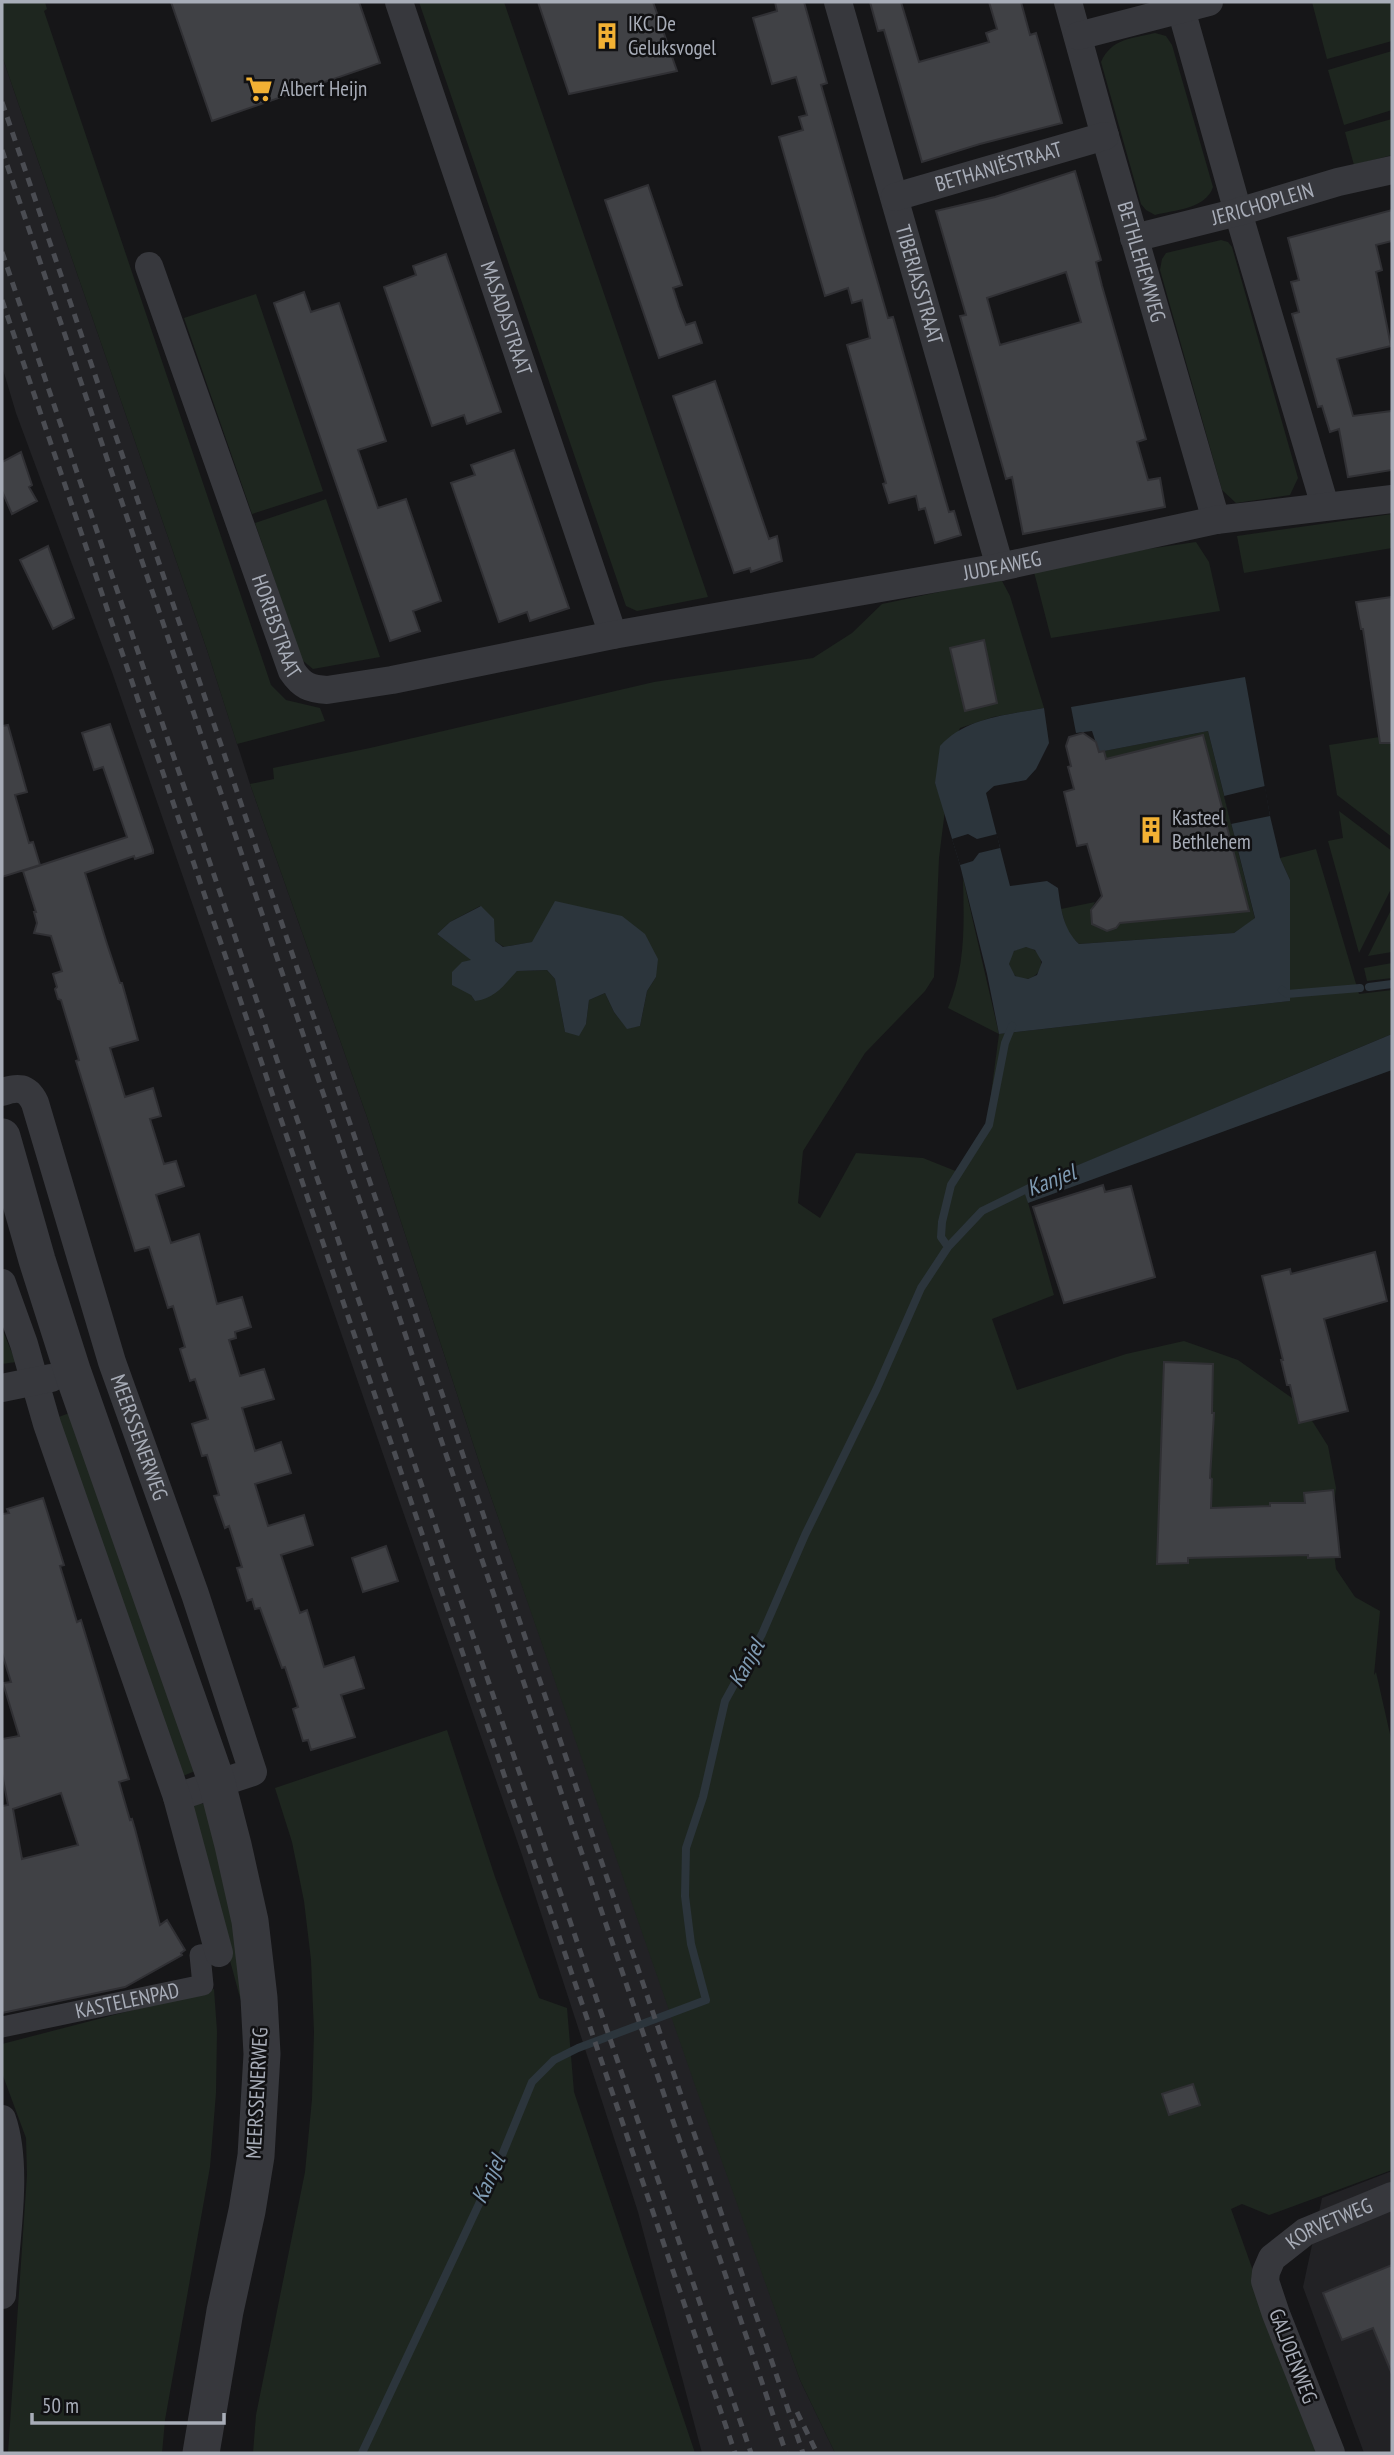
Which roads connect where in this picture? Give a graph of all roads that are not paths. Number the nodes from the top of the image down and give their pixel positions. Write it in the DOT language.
graph roads {
  1 [pos="398,2"];
  2 [pos="838,2"];
  3 [pos="1068,2"];
  4 [pos="1209,2"];
  5 [pos="1180,5"];
  6 [pos="1078,36"];
  7 [pos="1105,136"];
  8 [pos="1392,170"];
  9 [pos="895,197"];
  10 [pos="1238,212"];
  11 [pos="1134,238"];
  12 [pos="149,266"];
  13 [pos="1392,499"];
  14 [pos="1325,506"];
  15 [pos="1216,520"];
  16 [pos="1000,567"];
  17 [pos="614,635"];
  18 [pos="2,1092"];
  19 [pos="2,1137"];
  20 [pos="2,1283"];
  21 [pos="73,1373"];
  22 [pos="35,1382"];
  23 [pos="2,1388"];
  24 [pos="216,1783"];
  25 [pos="177,1797"];
  26 [pos="219,1953"];
  27 [pos="2,2027"];
  28 [pos="2,2119"];
  29 [pos="6,2187"];
  30 [pos="1392,2196"];
  31 [pos="1272,2258"];
  32 [pos="2,2295"];
  33 [pos="211,2404"];
  34 [pos="201,2453"];
  35 [pos="217,2453"];
  36 [pos="1331,2453"];
  1 -- 17 [label="street, MASADASTRAAT"];
  2 -- 9 [label="street, TIBERIASSTRAAT"];
  3 -- 6 [label="street, BETHLEHEMWEG"];
  4 -- 5 [label="street"];
  5 -- 6 [label="street"];
  5 -- 10 [label="street"];
  6 -- 7 [label="street, BETHLEHEMWEG"];
  7 -- 9 [label="street, BETHANIËSTRAAT"];
  7 -- 11 [label="street, BETHLEHEMWEG"];
  8 -- 10 [label="street, JERICHOPLEIN"];
  9 -- 16 [label="street, TIBERIASSTRAAT"];
  10 -- 11 [label="street, JERICHOPLEIN"];
  10 -- 14 [label="street"];
  11 -- 15 [label="street, BETHLEHEMWEG"];
  12 -- 17 [label="street, HOREBSTRAAT"];
  13 -- 14 [label="street, JUDEAWEG"];
  14 -- 15 [label="street, JUDEAWEG"];
  15 -- 16 [label="street, JUDEAWEG"];
  16 -- 17 [label="street, JUDEAWEG"];
  18 -- 24 [label="street, MEERSSENERWEG"];
  19 -- 21 [label="street, MEERSSENERWEG"];
  20 -- 22 [label="street"];
  21 -- 22 [label="street"];
  21 -- 24 [label="street, MEERSSENERWEG"];
  22 -- 23 [label="street"];
  22 -- 25 [label="street"];
  24 -- 25 [label="street, MEERSSENERWEG"];
  24 -- 33 [label="street, MEERSSENERWEG"];
  25 -- 26 [label="street"];
  26 -- 27 [label="street, KASTELENPAD"];
  28 -- 29 [label="street"];
  29 -- 32 [label="street"];
  30 -- 31 [label="street, KORVETWEG"];
  31 -- 36 [label="street, GALJOENWEG"];
  33 -- 34 [label="street, MEERSSENERWEG"];
  33 -- 35 [label="street, MEERSSENERWEG"];
}
